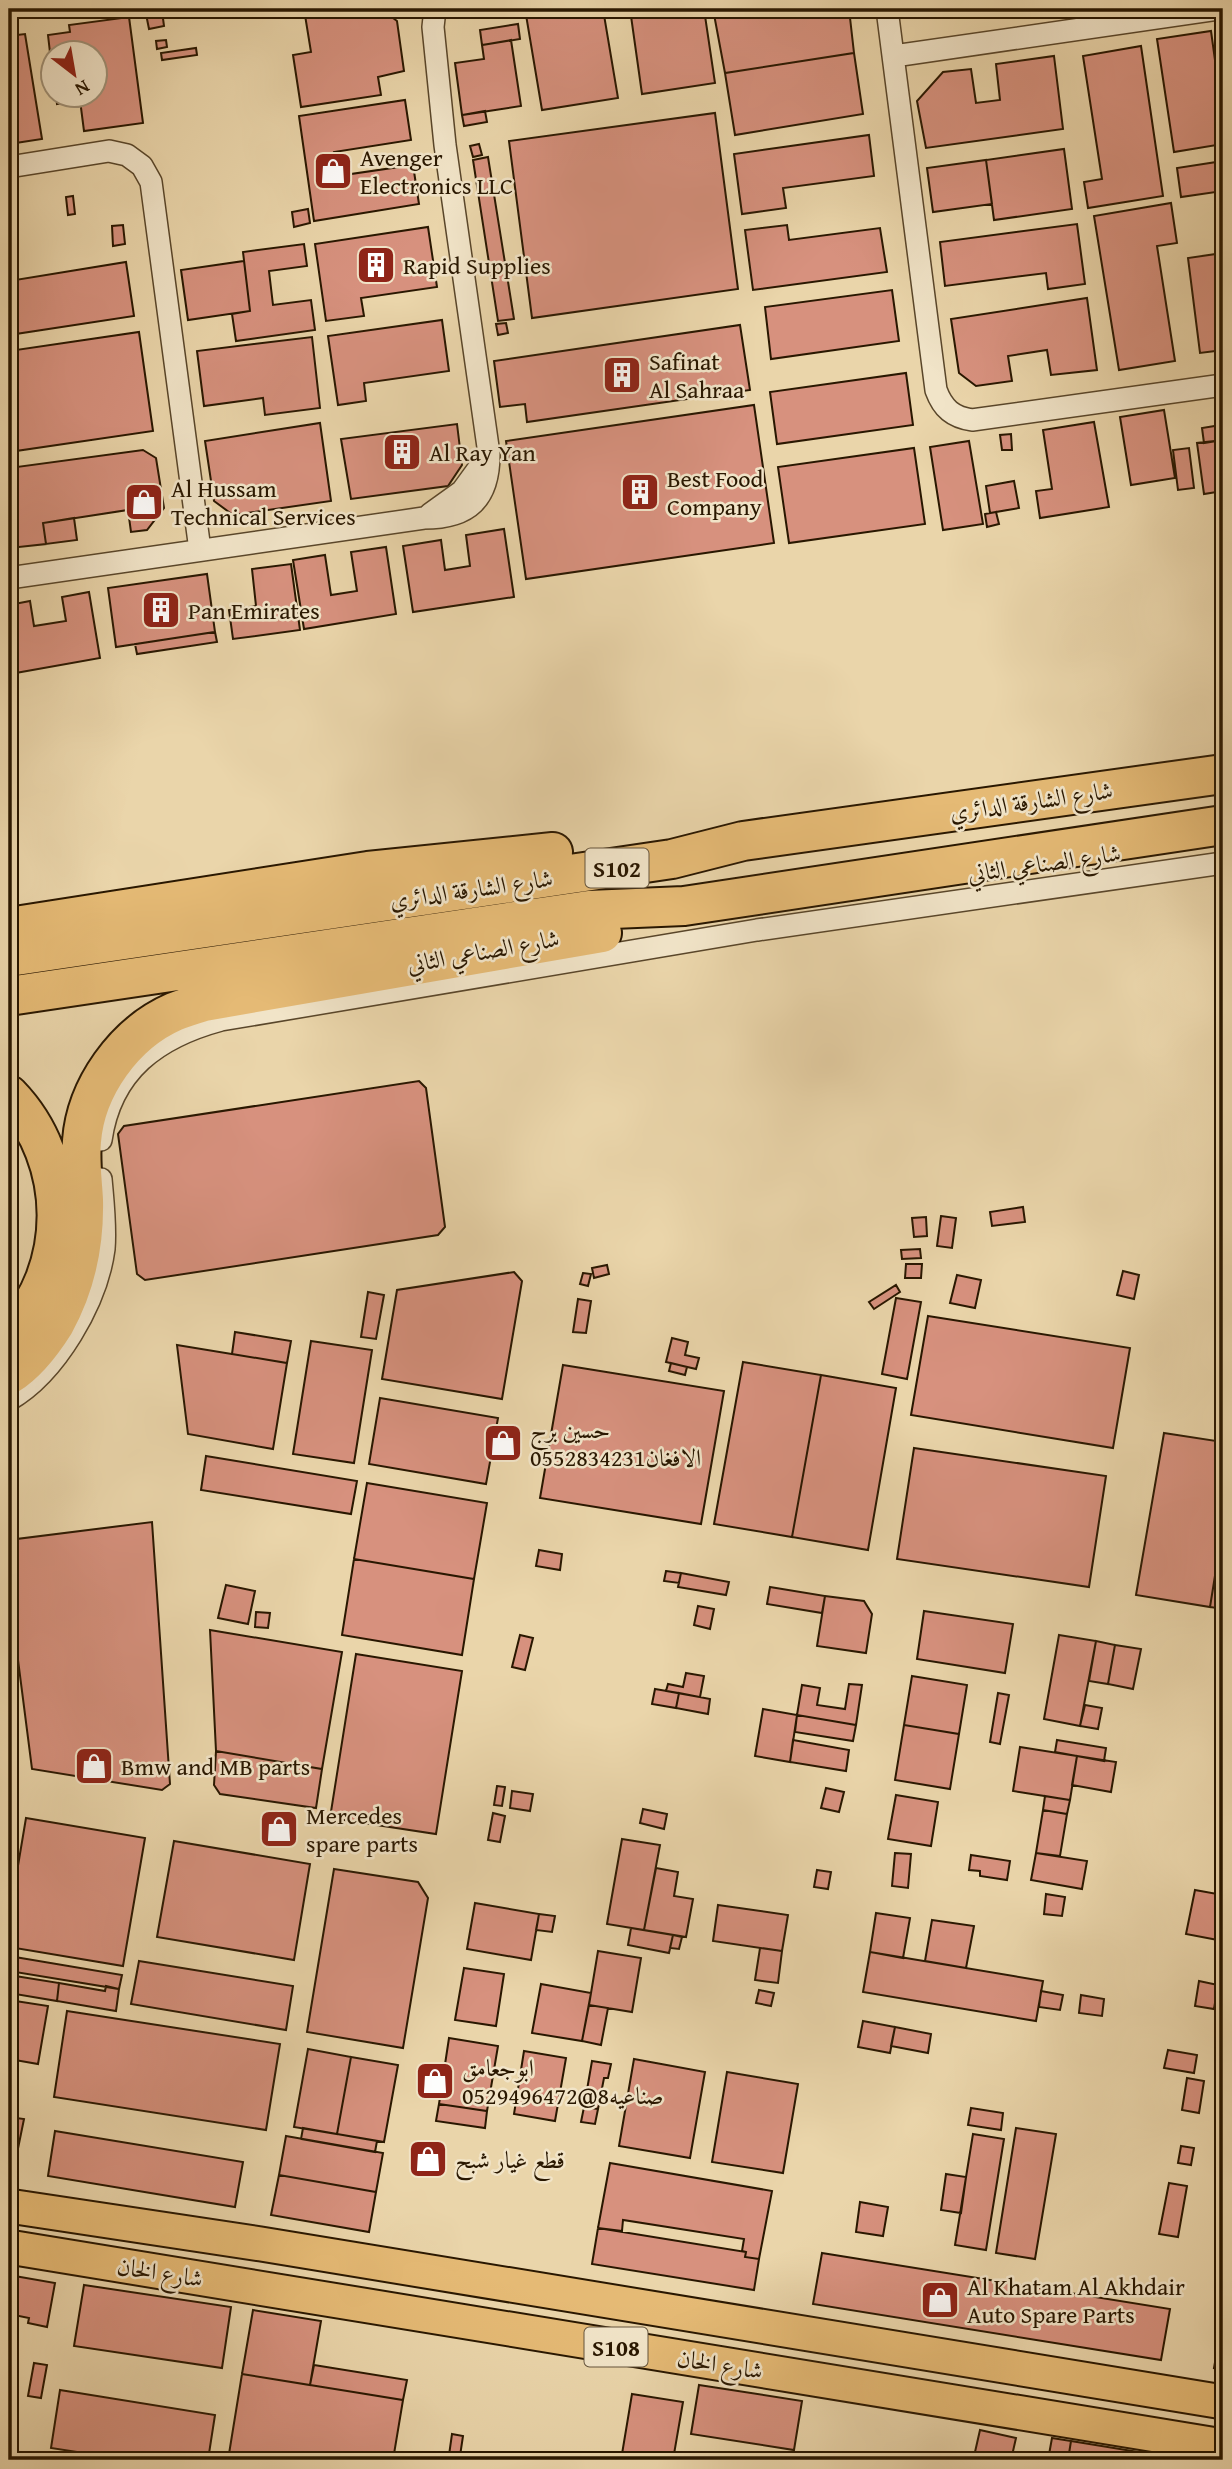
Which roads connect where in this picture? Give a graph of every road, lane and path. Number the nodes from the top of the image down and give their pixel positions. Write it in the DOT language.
graph roads {
  1 [pos="887,9"];
  2 [pos="1218,9"];
  3 [pos="431,15"];
  4 [pos="894,56"];
  5 [pos="9,167"];
  6 [pos="1223,385"];
  7 [pos="200,550"];
  8 [pos="9,578"];
  9 [pos="1223,774"];
  10 [pos="1223,825"];
  11 [pos="743,841"];
  12 [pos="1223,863"];
  13 [pos="684,906"];
  14 [pos="9,927"];
  15 [pos="9,957"];
  16 [pos="9,996"];
  17 [pos="9,1095"];
  18 [pos="9,1335"];
  19 [pos="9,1375"];
  20 [pos="9,1400"];
  21 [pos="9,2206"];
  22 [pos="9,2247"];
  23 [pos="1223,2402"];
  24 [pos="1223,2446"];
  1 -- 4 [label="street"];
  2 -- 4 [label="street"];
  3 -- 7 [label="street"];
  4 -- 6 [label="street"];
  5 -- 7 [label="street"];
  7 -- 8 [label="street"];
  9 -- 11 [label="highway, شارع الشارقة الدائري / S102"];
  10 -- 13 [label="highway, شارع الشارقة الدائري / S102"];
  11 -- 14 [label="highway"];
  11 -- 15 [label="highway, شارع الشارقة الدائري / S102"];
  12 -- 20 [label="street, شارع الصناعي الثاني"];
  13 -- 16 [label="highway, شارع الشارقة الدائري / S102"];
  13 -- 19 [label="highway"];
  17 -- 18 [label="highway"];
  21 -- 23 [label="main road, شارع الخان / S108"];
  22 -- 24 [label="main road, شارع الخان / S108"];
}
